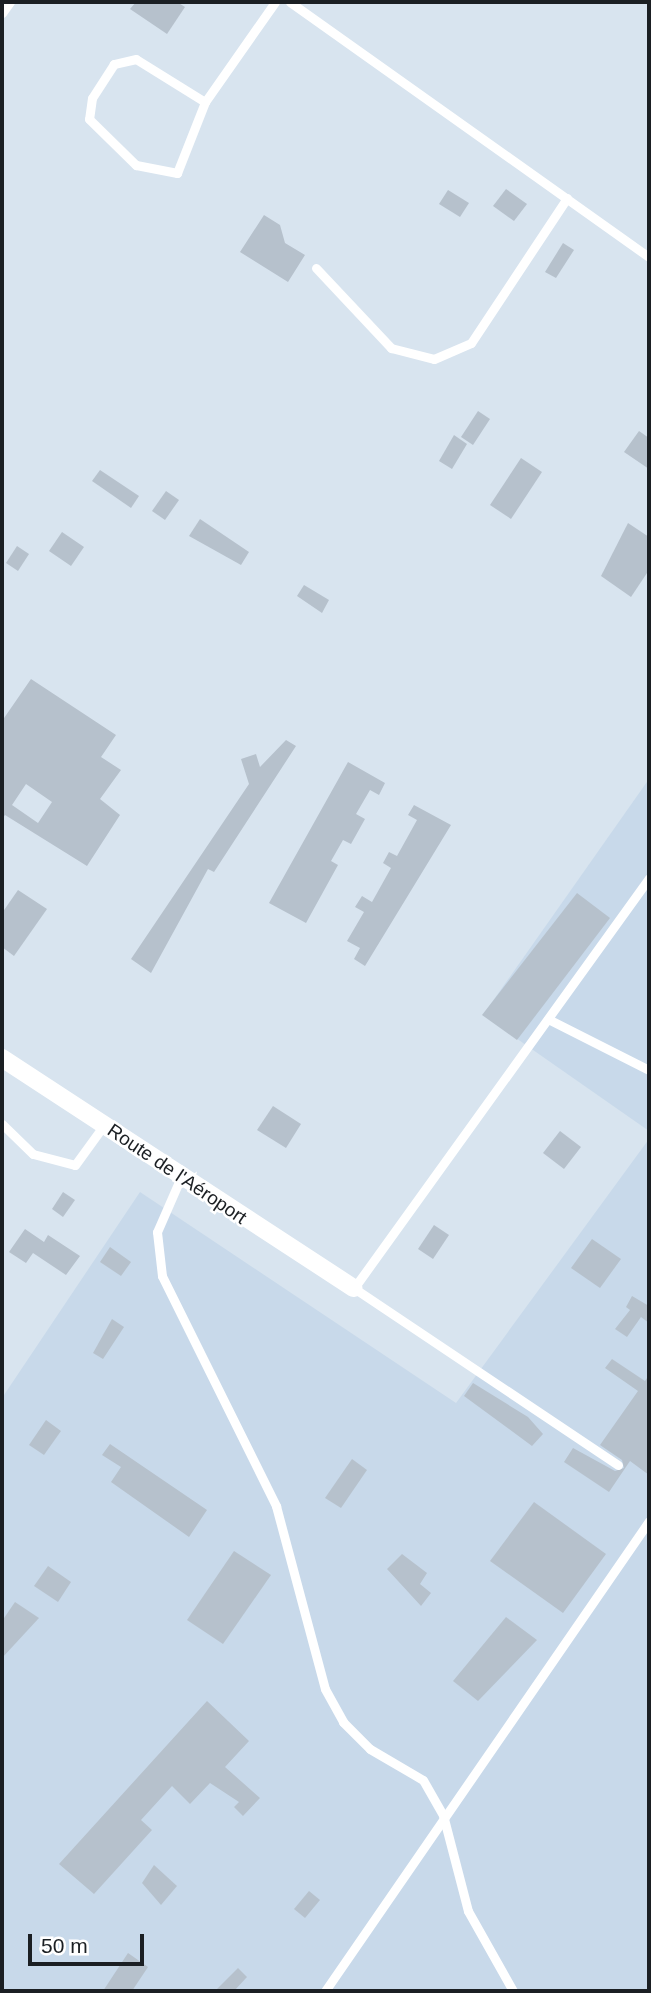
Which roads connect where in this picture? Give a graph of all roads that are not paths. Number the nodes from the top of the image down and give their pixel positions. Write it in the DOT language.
graph roads {
  1 [pos="10,2"];
  2 [pos="275,2"];
  3 [pos="290,2"];
  4 [pos="2,13"];
  5 [pos="205,102"];
  6 [pos="567,198"];
  7 [pos="649,257"];
  8 [pos="316,268"];
  9 [pos="649,878"];
  10 [pos="548,1019"];
  11 [pos="2,1058"];
  12 [pos="649,1070"];
  13 [pos="2,1124"];
  14 [pos="104,1125"];
  15 [pos="181,1177"];
  16 [pos="354,1289"];
  17 [pos="618,1465"];
  18 [pos="649,1521"];
  19 [pos="443,1815"];
  20 [pos="325,1991"];
  21 [pos="513,1991"];
  1 -- 4 [label="lane"];
  2 -- 5 [label="lane"];
  3 -- 6 [label="lane"];
  5 -- 5 [label="lane"];
  6 -- 7 [label="lane"];
  6 -- 8 [label="lane"];
  9 -- 10 [label="lane"];
  10 -- 12 [label="lane"];
  10 -- 16 [label="lane"];
  11 -- 14 [label="street, Route de l'Aéroport"];
  13 -- 14 [label="lane"];
  14 -- 15 [label="street, Route de l'Aéroport"];
  15 -- 16 [label="street, Route de l'Aéroport"];
  15 -- 19 [label="lane"];
  16 -- 17 [label="lane"];
  18 -- 19 [label="lane"];
  19 -- 20 [label="lane"];
  19 -- 21 [label="lane"];
}
